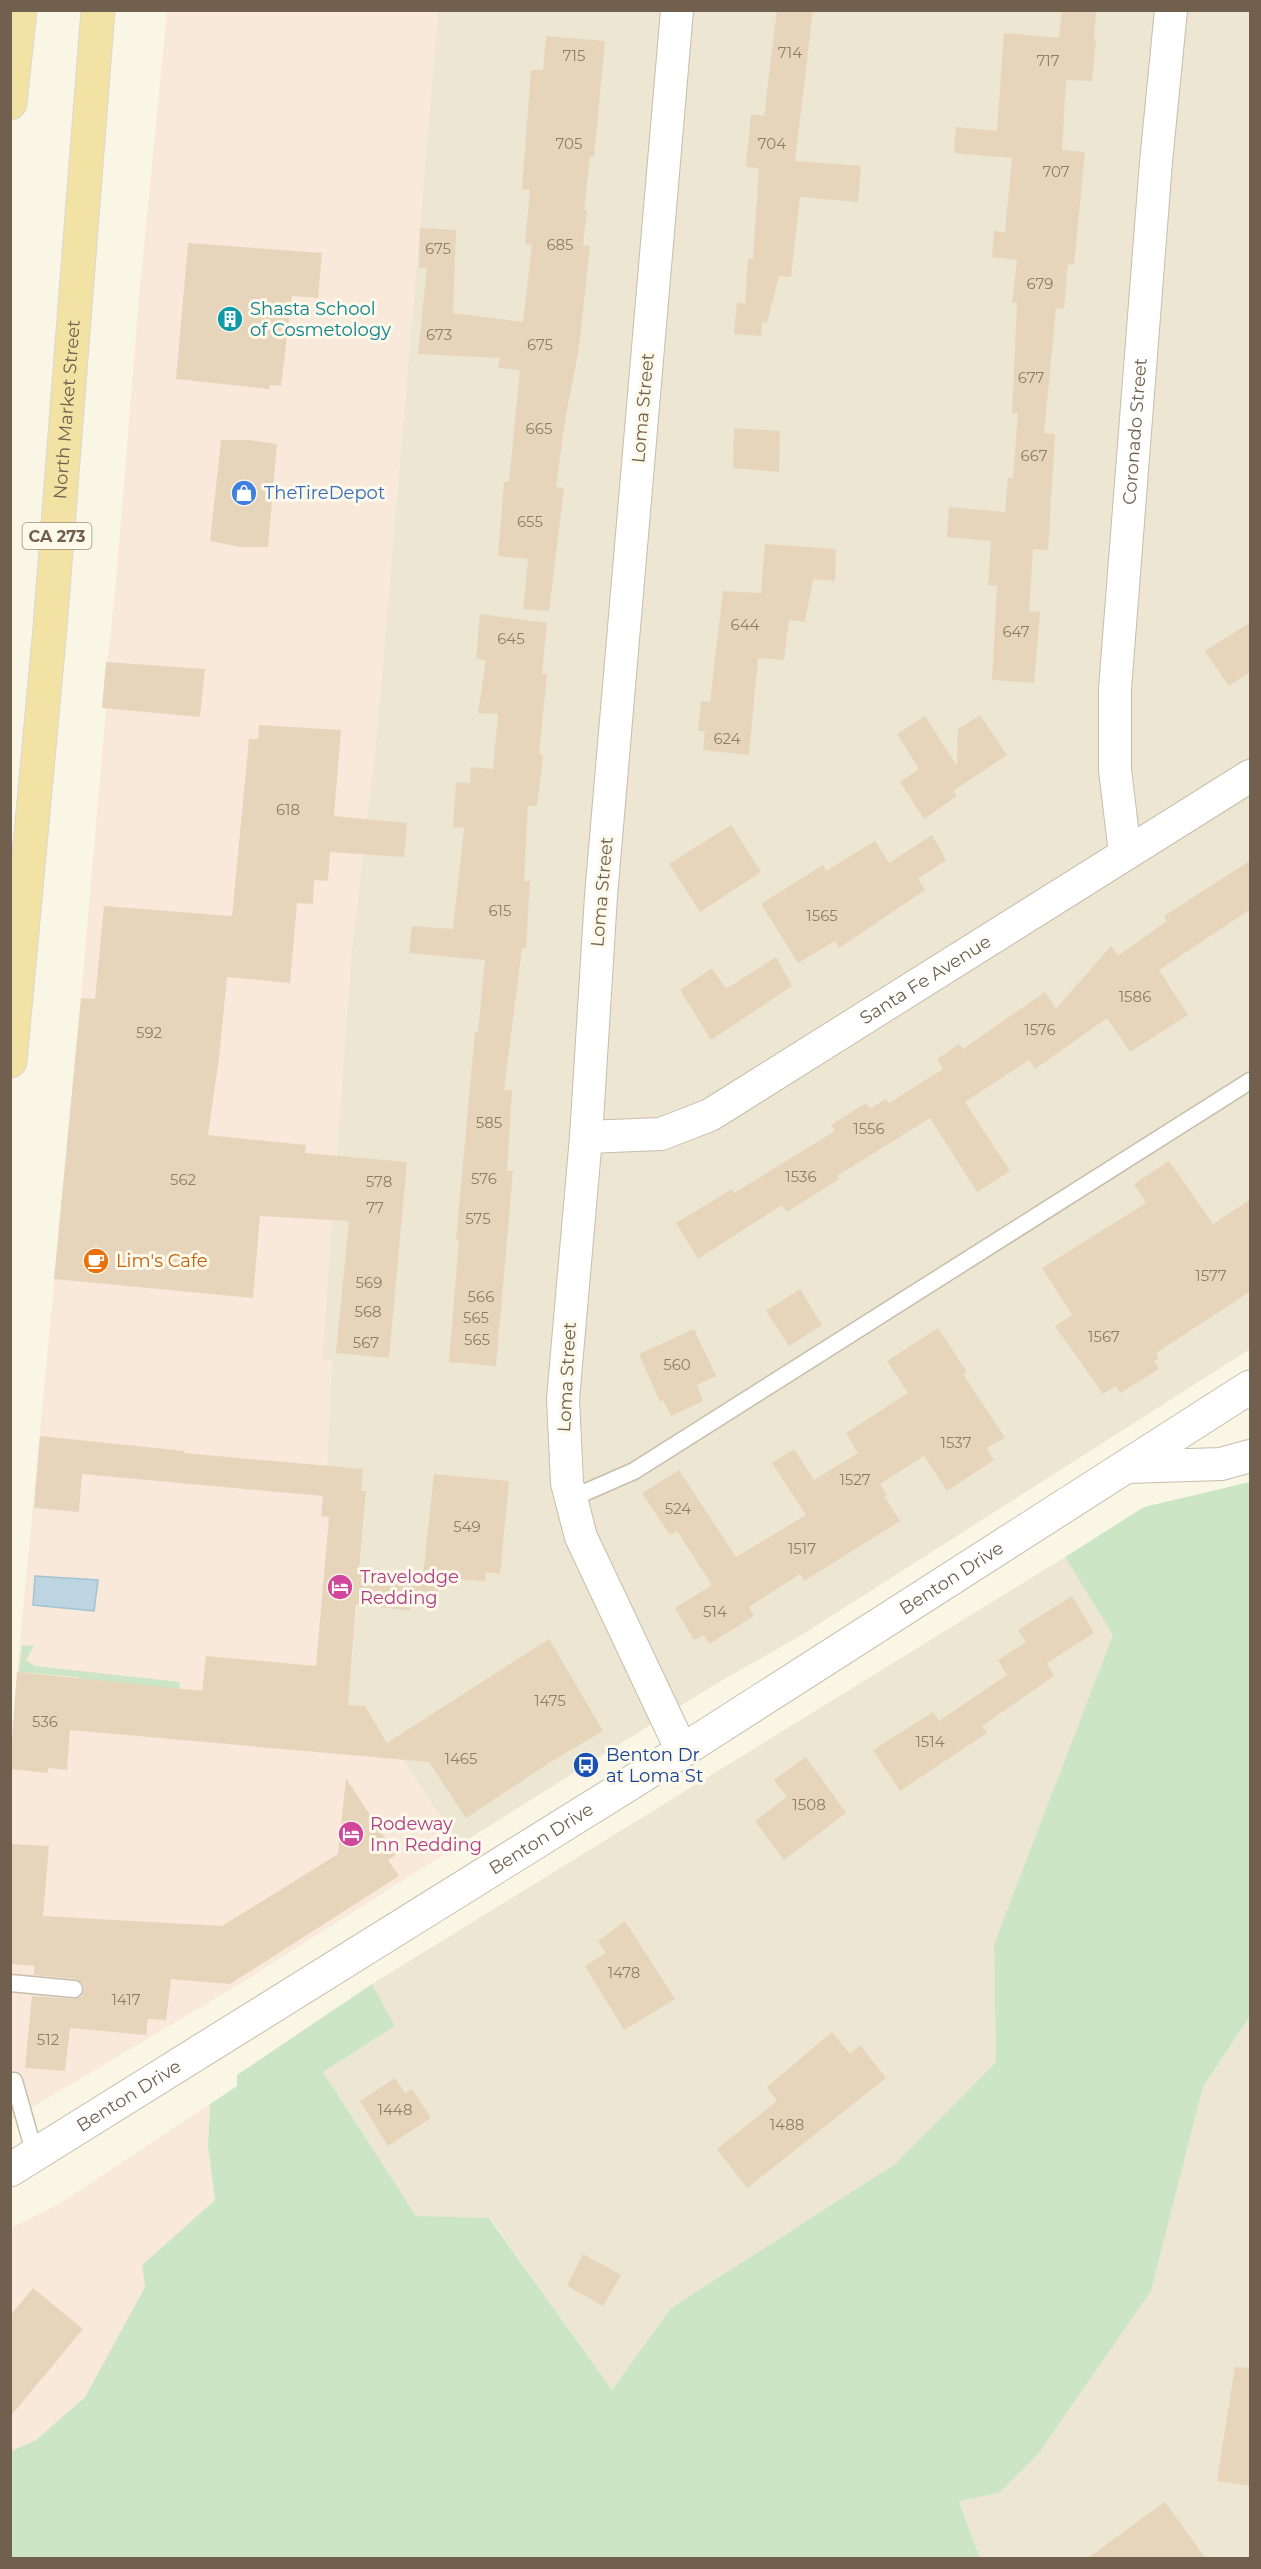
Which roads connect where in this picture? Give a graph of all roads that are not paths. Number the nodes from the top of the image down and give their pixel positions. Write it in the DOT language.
graph roads {
  1 [pos="21,10"];
  2 [pos="98,10"];
  3 [pos="677,10"];
  4 [pos="1171,10"];
  5 [pos="10,103"];
  6 [pos="1251,776"];
  7 [pos="1125,853"];
  8 [pos="10,1060"];
  9 [pos="1251,1081"];
  10 [pos="586,1137"];
  11 [pos="1251,1387"];
  12 [pos="1251,1456"];
  13 [pos="1128,1467"];
  14 [pos="570,1498"];
  15 [pos="682,1751"];
  16 [pos="10,1983"];
  17 [pos="74,1989"];
  18 [pos="14,2081"];
  19 [pos="23,2162"];
  1 -- 5 [label="main road"];
  2 -- 8 [label="main road, North Market Street / CA 273"];
  3 -- 10 [label="street, Loma Street"];
  4 -- 7 [label="street, Coronado Street"];
  6 -- 7 [label="street, Santa Fe Avenue"];
  7 -- 10 [label="street, Santa Fe Avenue"];
  9 -- 14 [label="lane"];
  10 -- 14 [label="street, Loma Street"];
  11 -- 13 [label="street, Benton Drive"];
  12 -- 13 [label="street"];
  13 -- 15 [label="street, Benton Drive"];
  14 -- 15 [label="street, Loma Street"];
  15 -- 19 [label="street, Benton Drive"];
  16 -- 17 [label="lane"];
  18 -- 19 [label="lane"];
}
